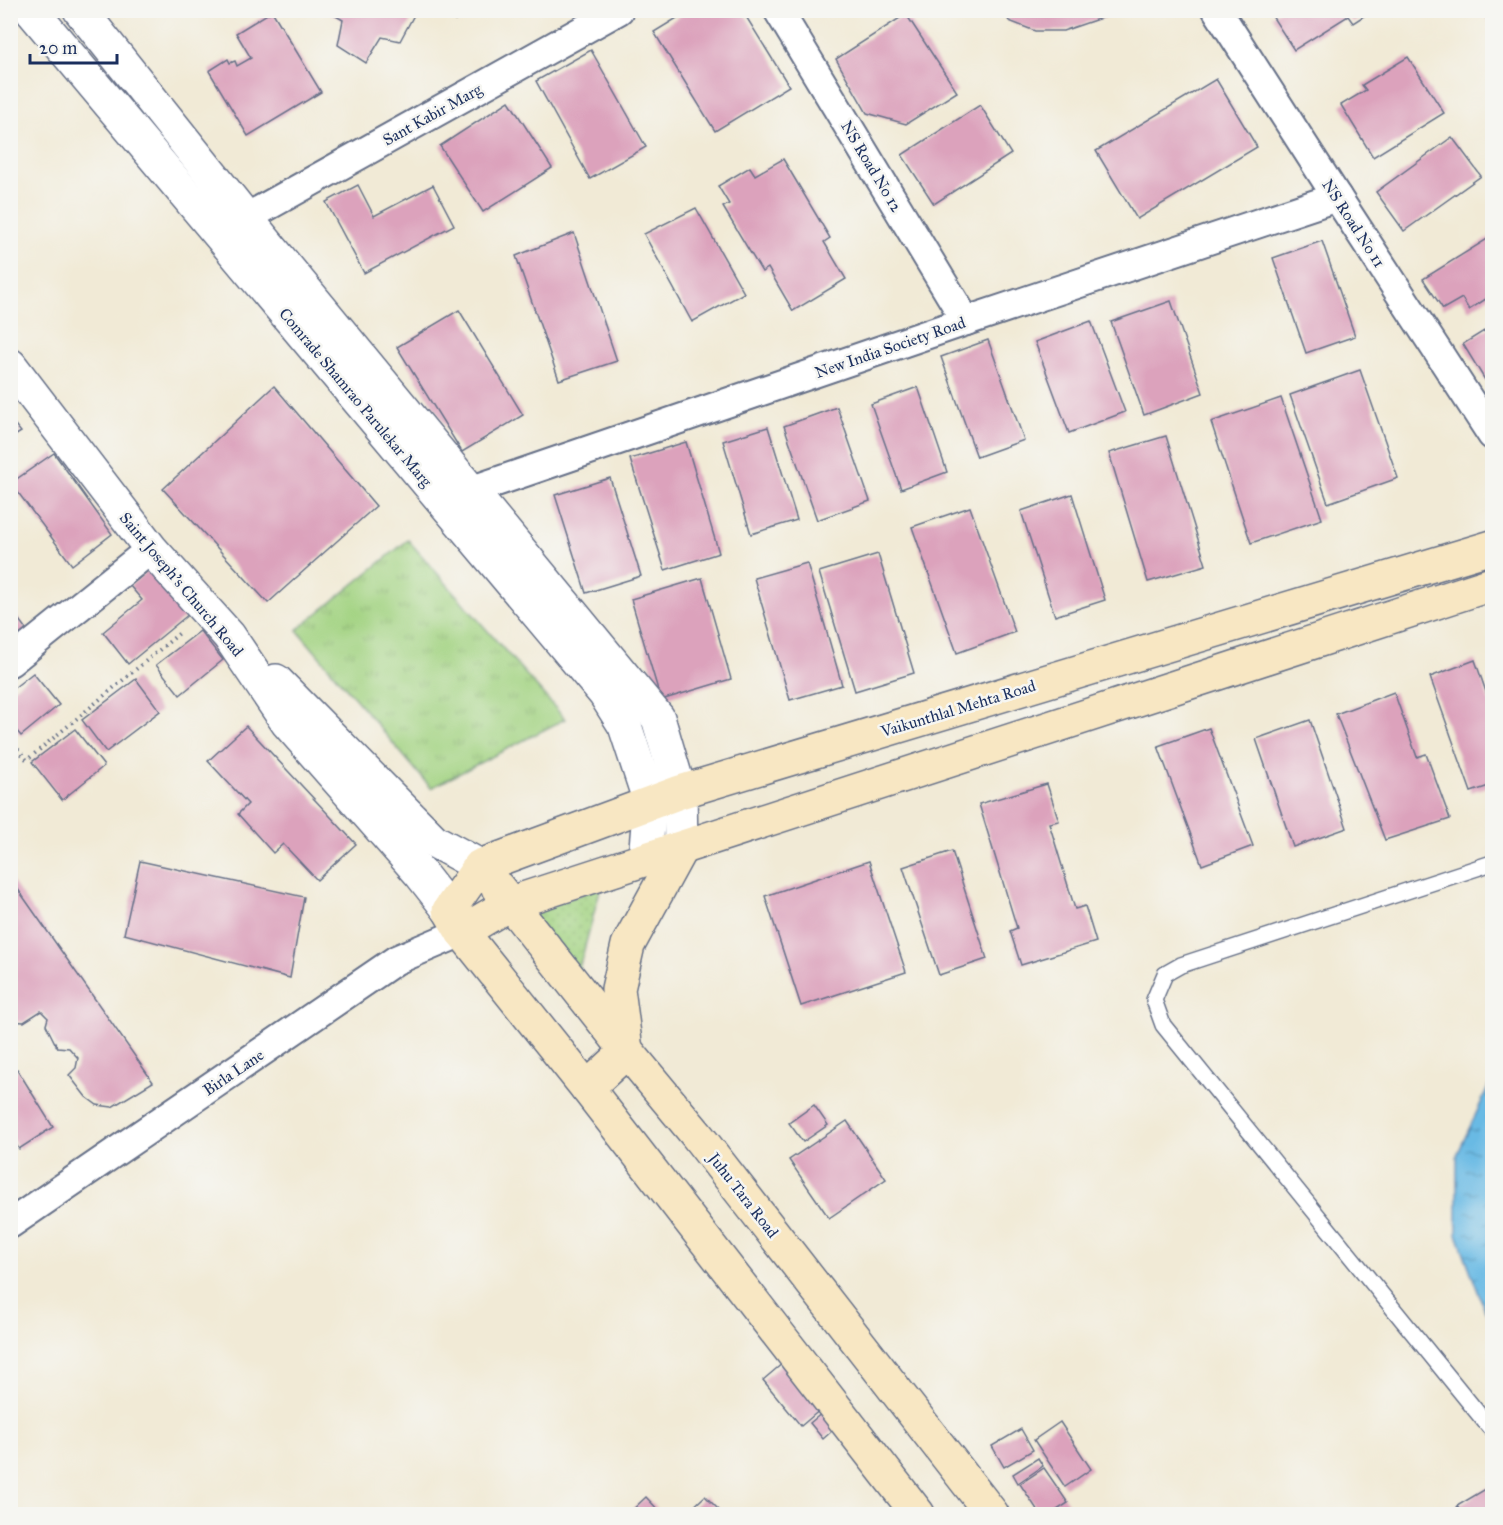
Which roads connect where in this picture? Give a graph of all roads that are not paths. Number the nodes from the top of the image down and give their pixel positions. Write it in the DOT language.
graph roads {
  1 [pos="31,10"];
  2 [pos="80,10"];
  3 [pos="618,10"];
  4 [pos="778,10"];
  5 [pos="1217,10"];
  6 [pos="1337,197"];
  7 [pos="246,218"];
  8 [pos="218,234"];
  9 [pos="966,321"];
  10 [pos="10,365"];
  11 [pos="1492,435"];
  12 [pos="457,496"];
  13 [pos="1492,548"];
  14 [pos="150,549"];
  15 [pos="1492,584"];
  16 [pos="229,636"];
  17 [pos="10,662"];
  18 [pos="665,797"];
  19 [pos="681,848"];
  20 [pos="645,859"];
  21 [pos="1492,863"];
  22 [pos="480,866"];
  23 [pos="511,903"];
  24 [pos="456,921"];
  25 [pos="627,1052"];
  26 [pos="587,1088"];
  27 [pos="10,1224"];
  28 [pos="1492,1427"];
  29 [pos="918,1515"];
  30 [pos="992,1515"];
  1 -- 8 [label="street, Comrade Shamrao Parulekar Marg"];
  2 -- 7 [label="street, Comrade Shamrao Parulekar Marg"];
  3 -- 7 [label="street, Sant Kabir Marg"];
  4 -- 9 [label="street, NS Road No 12"];
  5 -- 6 [label="street, NS Road No 11"];
  6 -- 9 [label="street, New India Society Road"];
  6 -- 11 [label="street, NS Road No 11"];
  7 -- 8 [label="street"];
  7 -- 12 [label="street, Comrade Shamrao Parulekar Marg"];
  8 -- 12 [label="street, Comrade Shamrao Parulekar Marg"];
  9 -- 12 [label="street, New India Society Road"];
  10 -- 14 [label="street, Saint Joseph's Church Road"];
  12 -- 18 [label="street, Comrade Shamrao Parulekar Marg"];
  13 -- 18 [label="main road, Vaikunthlal Mehta Road"];
  14 -- 16 [label="street, Saint Joseph's Church Road"];
  14 -- 17 [label="street"];
  15 -- 19 [label="main road"];
  16 -- 22 [label="street"];
  16 -- 24 [label="street, Saint Joseph's Church Road"];
  18 -- 19 [label="street"];
  18 -- 20 [label="street"];
  18 -- 22 [label="main road, Vaikunthlal Mehta Road"];
  19 -- 20 [label="main road"];
  19 -- 25 [label="main road"];
  20 -- 23 [label="main road"];
  21 -- 28 [label="lane"];
  22 -- 23 [label="main road, Juhu Tara Road"];
  22 -- 24 [label="main road"];
  23 -- 24 [label="main road"];
  23 -- 25 [label="main road, Juhu Tara Road"];
  24 -- 26 [label="main road"];
  24 -- 27 [label="street, Birla Lane"];
  25 -- 26 [label="main road"];
  25 -- 30 [label="main road, Juhu Tara Road"];
  26 -- 29 [label="main road"];
}
